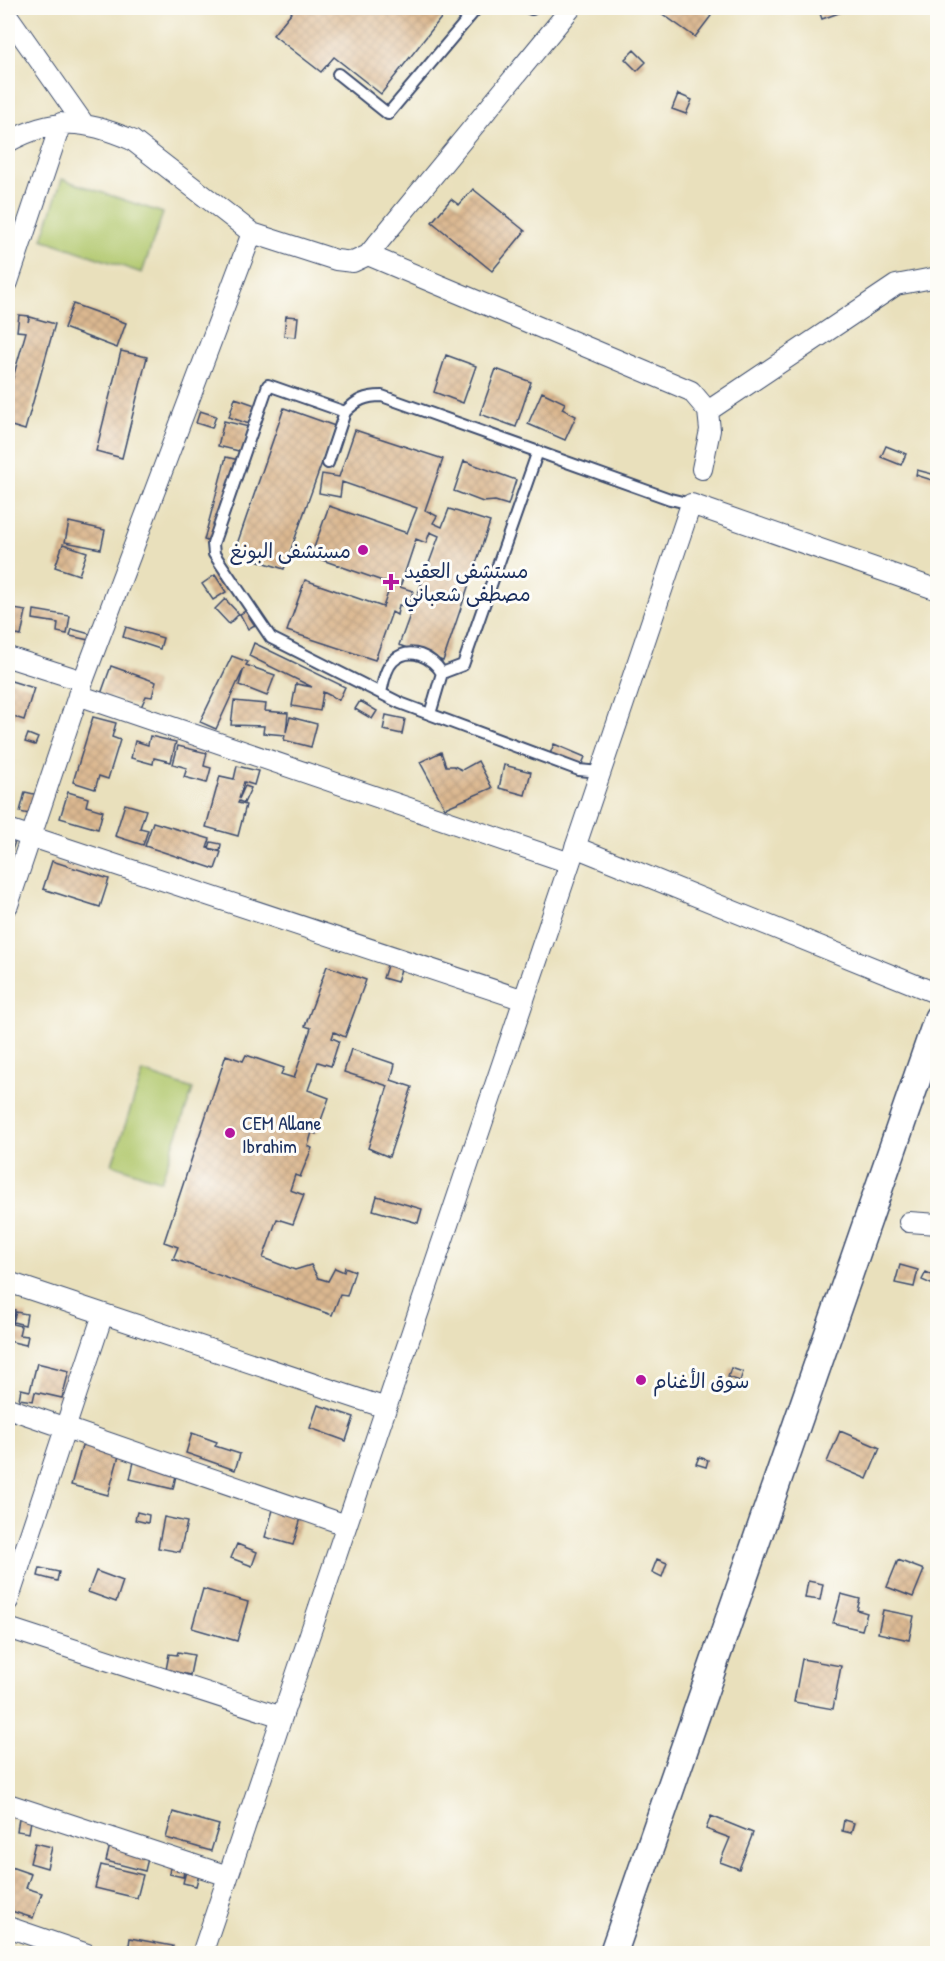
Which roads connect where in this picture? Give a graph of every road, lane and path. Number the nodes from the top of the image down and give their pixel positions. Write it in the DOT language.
graph roads {
  1 [pos="477,8"];
  2 [pos="571,8"];
  3 [pos="8,16"];
  4 [pos="339,74"];
  5 [pos="61,123"];
  6 [pos="84,124"];
  7 [pos="8,142"];
  8 [pos="252,233"];
  9 [pos="368,255"];
  10 [pos="938,277"];
  11 [pos="8,282"];
  12 [pos="708,411"];
  13 [pos="345,412"];
  14 [pos="538,451"];
  15 [pos="328,463"];
  16 [pos="702,469"];
  17 [pos="690,504"];
  18 [pos="938,590"];
  19 [pos="8,657"];
  20 [pos="442,673"];
  21 [pos="81,688"];
  22 [pos="381,693"];
  23 [pos="430,714"];
  24 [pos="600,772"];
  25 [pos="8,829"];
  26 [pos="30,837"];
  27 [pos="572,855"];
  28 [pos="8,904"];
  29 [pos="938,994"];
  30 [pos="524,1000"];
  31 [pos="938,1018"];
  32 [pos="909,1222"];
  33 [pos="938,1224"];
  34 [pos="8,1282"];
  35 [pos="103,1314"];
  36 [pos="8,1408"];
  37 [pos="386,1408"];
  38 [pos="65,1428"];
  39 [pos="346,1525"];
  40 [pos="8,1601"];
  41 [pos="8,1628"];
  42 [pos="282,1717"];
  43 [pos="8,1804"];
  44 [pos="228,1876"];
  45 [pos="8,1927"];
  46 [pos="87,1953"];
  47 [pos="202,1953"];
  48 [pos="613,1953"];
  1 -- 4 [label="lane"];
  2 -- 9 [label="street"];
  3 -- 6 [label="street"];
  5 -- 6 [label="street"];
  5 -- 7 [label="street"];
  5 -- 11 [label="street"];
  6 -- 8 [label="street"];
  8 -- 9 [label="street"];
  8 -- 21 [label="street"];
  9 -- 12 [label="street"];
  10 -- 12 [label="street"];
  12 -- 16 [label="street"];
  13 -- 14 [label="lane"];
  13 -- 15 [label="lane"];
  13 -- 22 [label="lane"];
  14 -- 17 [label="lane"];
  14 -- 20 [label="lane"];
  17 -- 18 [label="street"];
  17 -- 24 [label="street"];
  19 -- 21 [label="street"];
  20 -- 22 [label="lane"];
  20 -- 23 [label="lane"];
  21 -- 26 [label="street"];
  21 -- 27 [label="street"];
  22 -- 23 [label="lane"];
  23 -- 24 [label="lane"];
  24 -- 27 [label="street"];
  25 -- 26 [label="street"];
  26 -- 28 [label="street"];
  26 -- 30 [label="street"];
  27 -- 29 [label="street"];
  27 -- 30 [label="street"];
  30 -- 37 [label="street"];
  31 -- 48 [label="main road"];
  32 -- 33 [label="street"];
  34 -- 35 [label="street"];
  35 -- 37 [label="street"];
  35 -- 38 [label="street"];
  36 -- 38 [label="street"];
  37 -- 39 [label="street"];
  38 -- 39 [label="street"];
  38 -- 40 [label="street"];
  39 -- 42 [label="street"];
  41 -- 42 [label="street"];
  42 -- 44 [label="street"];
  43 -- 44 [label="street"];
  44 -- 47 [label="street"];
  45 -- 46 [label="street"];
}
